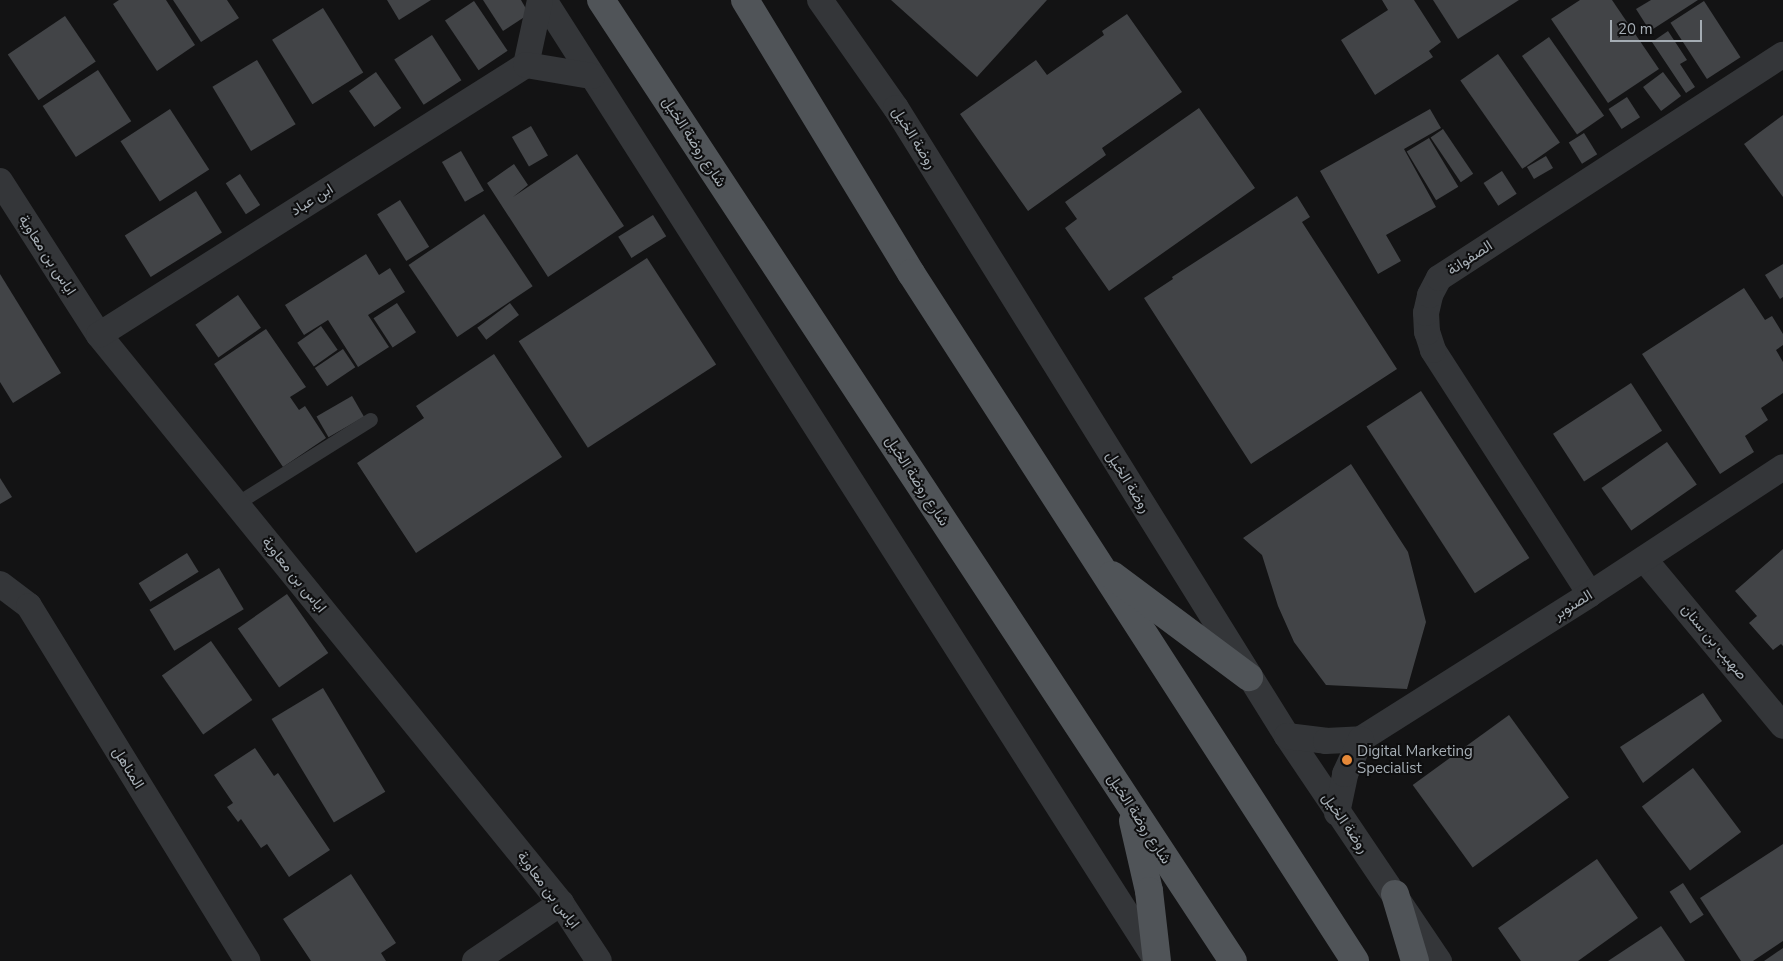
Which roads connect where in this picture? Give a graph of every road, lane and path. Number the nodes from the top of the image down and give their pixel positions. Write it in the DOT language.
graph roads {
  1 [pos="540,0"];
  2 [pos="544,0"];
  3 [pos="600,0"];
  4 [pos="746,0"];
  5 [pos="820,0"];
  6 [pos="1783,55"];
  7 [pos="526,65"];
  8 [pos="592,76"];
  9 [pos="0,181"];
  10 [pos="99,335"];
  11 [pos="371,420"];
  12 [pos="1783,467"];
  13 [pos="237,504"];
  14 [pos="1644,559"];
  15 [pos="1098,564"];
  16 [pos="0,584"];
  17 [pos="1590,594"];
  18 [pos="1249,677"];
  19 [pos="1783,726"];
  20 [pos="1287,736"];
  21 [pos="1361,739"];
  22 [pos="1129,802"];
  23 [pos="1337,813"];
  24 [pos="1395,894"];
  25 [pos="561,903"];
  26 [pos="247,961"];
  27 [pos="475,961"];
  28 [pos="599,961"];
  29 [pos="1157,961"];
  30 [pos="1233,961"];
  31 [pos="1355,961"];
  32 [pos="1415,961"];
  33 [pos="1439,961"];
  1 -- 7 [label="street"];
  2 -- 8 [label="street"];
  3 -- 22 [label="main road, شارع روضة الخيل"];
  4 -- 15 [label="main road"];
  5 -- 18 [label="street, روضة الخيل"];
  6 -- 17 [label="street, الصفوانة"];
  7 -- 8 [label="street"];
  7 -- 10 [label="street, ابن عباد"];
  8 -- 29 [label="street"];
  9 -- 10 [label="street, اياس بن معاوية"];
  10 -- 13 [label="street, اياس بن معاوية"];
  11 -- 13 [label="lane"];
  12 -- 14 [label="street, الصنوبر"];
  13 -- 25 [label="street, اياس بن معاوية"];
  14 -- 17 [label="street, الصنوبر"];
  14 -- 19 [label="street, صهيب بن سنان"];
  15 -- 18 [label="main road"];
  15 -- 31 [label="main road"];
  16 -- 26 [label="street, المناهل"];
  17 -- 21 [label="street, الصنوبر"];
  18 -- 20 [label="street, روضة الخيل"];
  20 -- 21 [label="street, الصنوبر"];
  20 -- 23 [label="street, روضة الخيل"];
  21 -- 23 [label="street"];
  22 -- 29 [label="main road"];
  22 -- 30 [label="main road, شارع روضة الخيل"];
  23 -- 24 [label="street, روضة الخيل"];
  24 -- 32 [label="main road"];
  24 -- 33 [label="street, روضة الخيل"];
  25 -- 27 [label="street"];
  25 -- 28 [label="street, اياس بن معاوية"];
}
